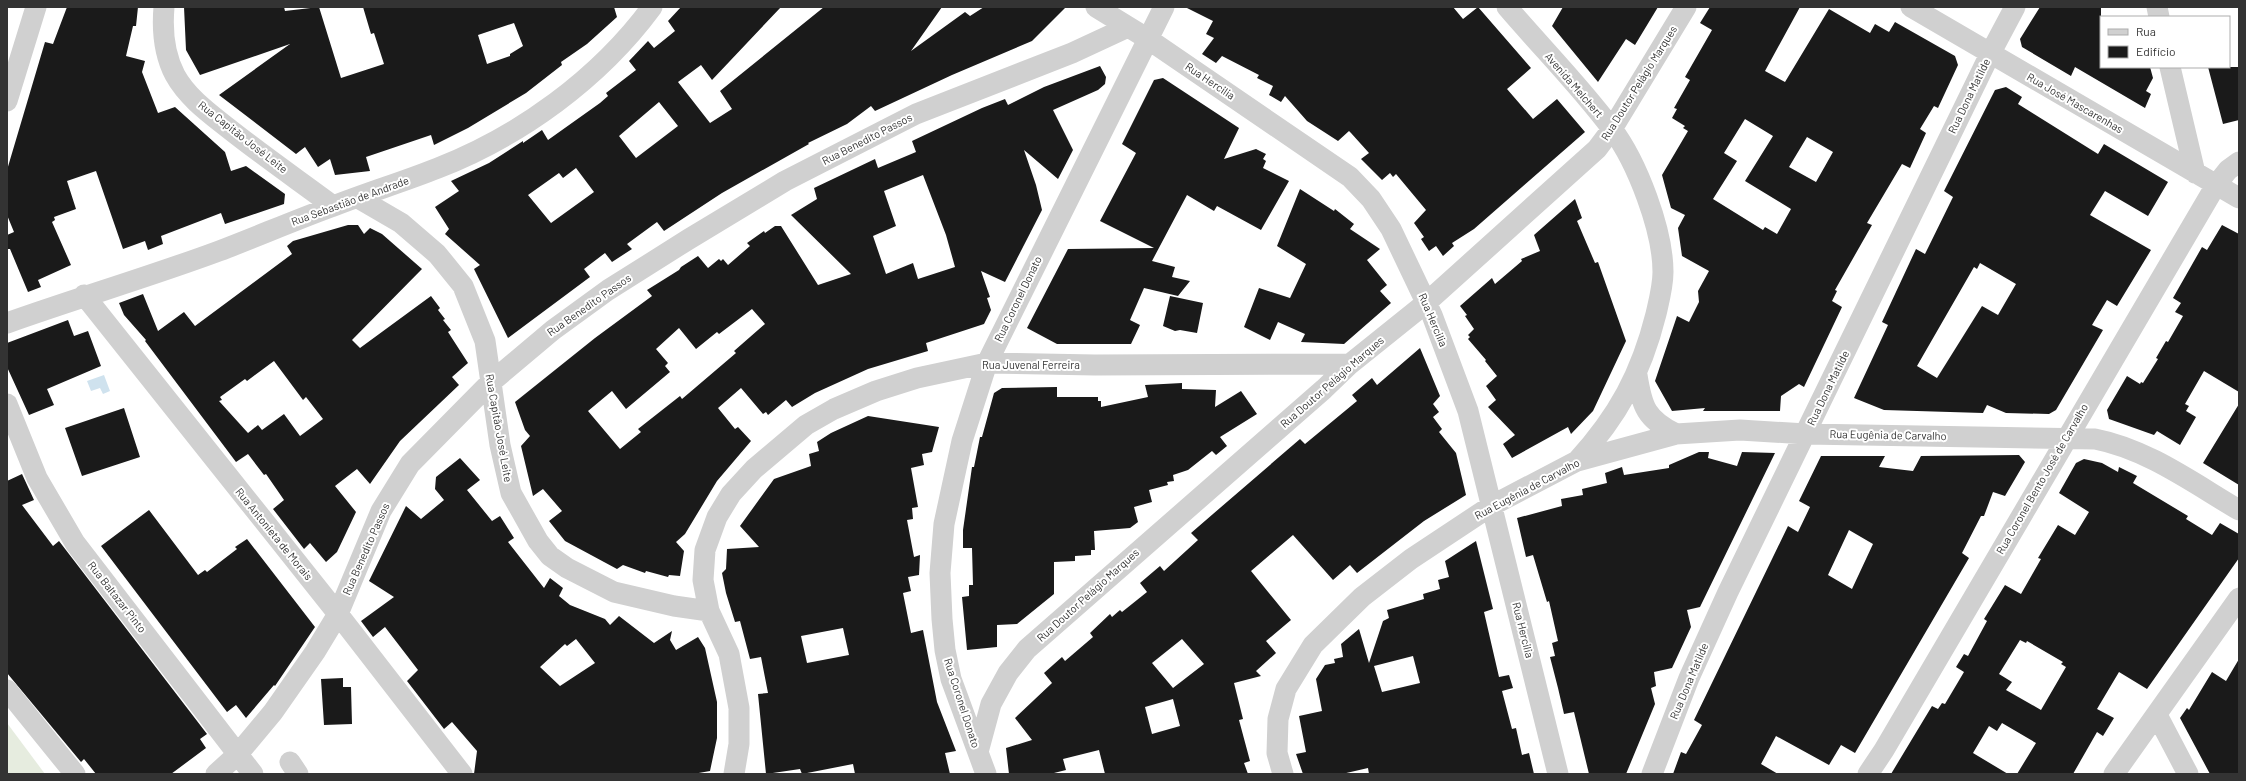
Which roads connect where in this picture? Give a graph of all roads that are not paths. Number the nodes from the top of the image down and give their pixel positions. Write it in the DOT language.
graph roads {
  1 [pos="36,7"];
  2 [pos="164,7"];
  3 [pos="652,7"];
  4 [pos="1096,7"];
  5 [pos="1164,7"];
  6 [pos="1507,7"];
  7 [pos="1686,7"];
  8 [pos="1911,7"];
  9 [pos="2015,7"];
  10 [pos="1128,27"];
  11 [pos="1148,39"];
  12 [pos="1990,54"];
  13 [pos="2170,68"];
  14 [pos="7,101"];
  15 [pos="1612,129"];
  16 [pos="2239,162"];
  17 [pos="2195,173"];
  18 [pos="2216,185"];
  19 [pos="358,198"];
  20 [pos="2239,198"];
  21 [pos="333,206"];
  22 [pos="84,295"];
  23 [pos="1426,303"];
  24 [pos="7,323"];
  25 [pos="987,363"];
  26 [pos="1350,364"];
  27 [pos="1637,375"];
  28 [pos="490,383"];
  29 [pos="7,404"];
  30 [pos="1676,434"];
  31 [pos="1806,434"];
  32 [pos="2066,437"];
  33 [pos="1577,461"];
  34 [pos="1491,506"];
  35 [pos="2239,510"];
  36 [pos="2239,598"];
  37 [pos="708,610"];
  38 [pos="338,614"];
  39 [pos="7,690"];
  40 [pos="2157,715"];
  41 [pos="978,752"];
  42 [pos="238,754"];
  43 [pos="75,774"];
  44 [pos="216,774"];
  45 [pos="253,774"];
  46 [pos="462,774"];
  47 [pos="734,774"];
  48 [pos="986,774"];
  49 [pos="1283,774"];
  50 [pos="1558,774"];
  51 [pos="1652,774"];
  52 [pos="1868,774"];
  53 [pos="2114,774"];
  54 [pos="2188,774"];
  1 -- 14 [label="street"];
  2 -- 21 [label="street, Rua Capitão José Leite"];
  3 -- 19 [label="street, Rua Sebastião de Andrade"];
  4 -- 10 [label="street, Rua Hercilia"];
  5 -- 11 [label="street, Rua Coronel Donato"];
  6 -- 15 [label="street, Avenida Melchert"];
  7 -- 15 [label="street, Rua Doutor Pelágio Marques"];
  8 -- 12 [label="street, Rua José Mascarenhas"];
  9 -- 12 [label="street, Rua Dona Matilde"];
  10 -- 11 [label="street, Rua Hercilia"];
  10 -- 28 [label="street, Rua Benedito Passos"];
  11 -- 23 [label="street, Rua Hercilia"];
  11 -- 25 [label="street, Rua Coronel Donato"];
  12 -- 17 [label="street, Rua José Mascarenhas"];
  12 -- 31 [label="street, Rua Dona Matilde"];
  13 -- 17 [label="street"];
  15 -- 23 [label="street, Rua Doutor Pelágio Marques"];
  15 -- 27 [label="street, Avenida Melchert"];
  16 -- 18 [label="street, Rua Coronel Bento José de Carvalho"];
  17 -- 18 [label="street, Rua José Mascarenhas"];
  18 -- 20 [label="street, Rua José Mascarenhas"];
  18 -- 32 [label="street, Rua Coronel Bento José de Carvalho"];
  19 -- 21 [label="street, Rua Sebastião de Andrade"];
  19 -- 28 [label="street, Rua Capitão José Leite"];
  21 -- 22 [label="street, Rua Sebastião de Andrade"];
  22 -- 24 [label="street, Rua Sebastião de Andrade"];
  22 -- 38 [label="street, Rua Antonieta de Morais"];
  23 -- 26 [label="street, Rua Doutor Pelágio Marques"];
  23 -- 34 [label="street, Rua Hercilia"];
  25 -- 26 [label="street, Rua Juvenal Ferreira"];
  25 -- 37 [label="street, Rua Juvenal Ferreira"];
  25 -- 41 [label="street, Rua Coronel Donato"];
  26 -- 41 [label="street, Rua Doutor Pelágio Marques"];
  27 -- 30 [label="street, Avenida Melchert"];
  27 -- 33 [label="street, Avenida Melchert"];
  28 -- 37 [label="street, Rua Capitão José Leite"];
  28 -- 38 [label="street, Rua Benedito Passos"];
  29 -- 42 [label="street, Rua Baltazar Pinto"];
  30 -- 31 [label="street, Rua Eugênia de Carvalho"];
  30 -- 33 [label="street, Rua Eugênia de Carvalho"];
  31 -- 32 [label="street, Rua Eugênia de Carvalho"];
  31 -- 51 [label="street, Rua Dona Matilde"];
  32 -- 35 [label="street, Rua Eugênia de Carvalho"];
  32 -- 52 [label="street, Rua Coronel Bento José de Carvalho"];
  33 -- 34 [label="street, Rua Eugênia de Carvalho"];
  34 -- 49 [label="street, Rua Eugênia de Carvalho"];
  34 -- 50 [label="street, Rua Hercilia"];
  36 -- 40 [label="street"];
  37 -- 47 [label="street, Rua Juvenal Ferreira"];
  38 -- 42 [label="street, Rua Benedito Passos"];
  38 -- 46 [label="street, Rua Antonieta de Morais"];
  39 -- 43 [label="street"];
  40 -- 53 [label="street"];
  40 -- 54 [label="street"];
  41 -- 48 [label="street, Rua Coronel Donato"];
  42 -- 44 [label="street, Rua Benedito Passos"];
  42 -- 45 [label="street, Rua Baltazar Pinto"];
}
